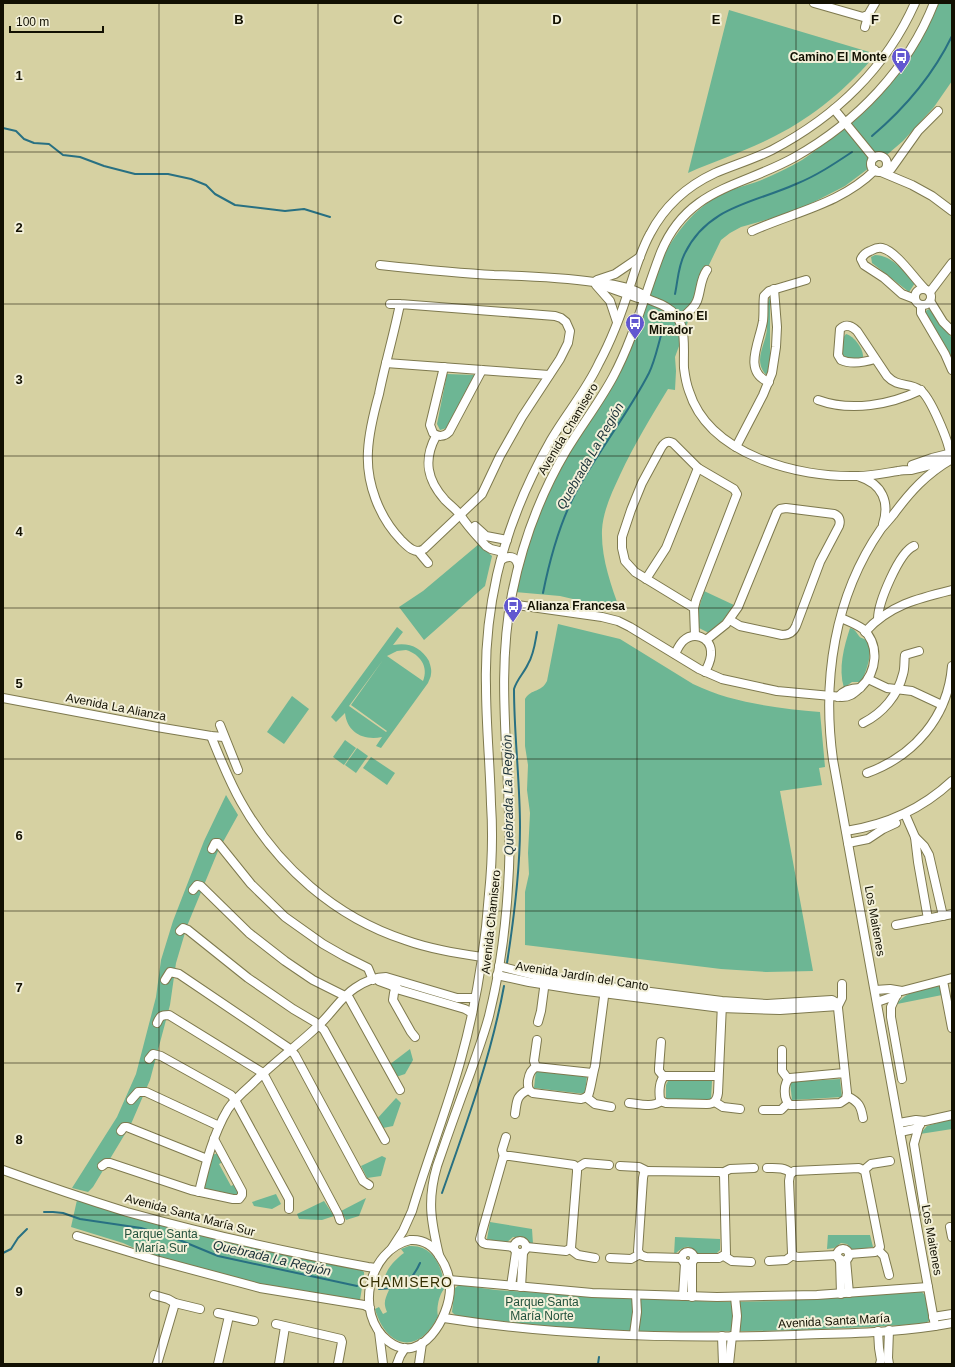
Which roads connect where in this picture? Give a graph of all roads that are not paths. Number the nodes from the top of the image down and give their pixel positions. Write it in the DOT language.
graph roads {
  1 [pos="814,3"];
  2 [pos="875,3"];
  3 [pos="915,3"];
  4 [pos="934,3"];
  5 [pos="866,16"];
  6 [pos="866,27"];
  7 [pos="834,109"];
  8 [pos="938,112"];
  9 [pos="846,123"];
  10 [pos="874,158"];
  11 [pos="889,166"];
  12 [pos="878,171"];
  13 [pos="901,179"];
  14 [pos="952,211"];
  15 [pos="752,231"];
  16 [pos="640,258"];
  17 [pos="952,262"];
  18 [pos="380,265"];
  19 [pos="707,270"];
  20 [pos="806,280"];
  21 [pos="592,281"];
  22 [pos="774,289"];
  23 [pos="927,290"];
  24 [pos="628,292"];
  25 [pos="645,298"];
  26 [pos="930,301"];
  27 [pos="918,302"];
  28 [pos="390,304"];
  29 [pos="400,304"];
  30 [pos="679,320"];
  31 [pos="617,322"];
  32 [pos="952,331"];
  33 [pos="875,359"];
  34 [pos="386,363"];
  35 [pos="444,367"];
  36 [pos="482,370"];
  37 [pos="952,370"];
  38 [pos="550,375"];
  39 [pos="769,382"];
  40 [pos="898,385"];
  41 [pos="921,390"];
  42 [pos="899,398"];
  43 [pos="818,400"];
  44 [pos="941,426"];
  45 [pos="436,436"];
  46 [pos="952,437"];
  47 [pos="734,445"];
  48 [pos="951,457"];
  49 [pos="698,468"];
  50 [pos="859,476"];
  51 [pos="460,515"];
  52 [pos="882,528"];
  53 [pos="507,540"];
  54 [pos="914,546"];
  55 [pos="418,551"];
  56 [pos="502,556"];
  57 [pos="428,563"];
  58 [pos="518,565"];
  59 [pos="646,579"];
  60 [pos="952,590"];
  61 [pos="510,604"];
  62 [pos="694,608"];
  63 [pos="840,618"];
  64 [pos="878,618"];
  65 [pos="730,620"];
  66 [pos="866,632"];
  67 [pos="695,636"];
  68 [pos="706,640"];
  69 [pos="919,651"];
  70 [pos="674,654"];
  71 [pos="952,666"];
  72 [pos="704,672"];
  73 [pos="868,678"];
  74 [pos="898,689"];
  75 [pos="829,697"];
  76 [pos="3,698"];
  77 [pos="942,705"];
  78 [pos="863,723"];
  79 [pos="220,726"];
  80 [pos="211,736"];
  81 [pos="224,737"];
  82 [pos="238,770"];
  83 [pos="867,773"];
  84 [pos="952,781"];
  85 [pos="952,788"];
  86 [pos="906,816"];
  87 [pos="846,831"];
  88 [pos="915,837"];
  89 [pos="848,844"];
  90 [pos="212,849"];
  91 [pos="194,890"];
  92 [pos="952,914"];
  93 [pos="943,916"];
  94 [pos="928,919"];
  95 [pos="896,925"];
  96 [pos="180,931"];
  97 [pos="482,957"];
  98 [pos="499,966"];
  99 [pos="498,975"];
  100 [pos="952,978"];
  101 [pos="375,979"];
  102 [pos="165,980"];
  103 [pos="545,981"];
  104 [pos="943,981"];
  105 [pos="396,984"];
  106 [pos="842,984"];
  107 [pos="605,990"];
  108 [pos="875,990"];
  109 [pos="899,994"];
  110 [pos="346,996"];
  111 [pos="475,998"];
  112 [pos="877,1002"];
  113 [pos="722,1005"];
  114 [pos="838,1006"];
  115 [pos="472,1013"];
  116 [pos="538,1022"];
  117 [pos="157,1023"];
  118 [pos="319,1025"];
  119 [pos="952,1028"];
  120 [pos="415,1037"];
  121 [pos="537,1040"];
  122 [pos="660,1042"];
  123 [pos="465,1043"];
  124 [pos="478,1049"];
  125 [pos="290,1050"];
  126 [pos="782,1050"];
  127 [pos="150,1060"];
  128 [pos="536,1066"];
  129 [pos="844,1072"];
  130 [pos="263,1073"];
  131 [pos="592,1073"];
  132 [pos="718,1076"];
  133 [pos="664,1077"];
  134 [pos="902,1078"];
  135 [pos="788,1080"];
  136 [pos="400,1090"];
  137 [pos="528,1090"];
  138 [pos="847,1096"];
  139 [pos="586,1098"];
  140 [pos="131,1100"];
  141 [pos="235,1100"];
  142 [pos="661,1101"];
  143 [pos="715,1102"];
  144 [pos="629,1103"];
  145 [pos="788,1103"];
  146 [pos="611,1107"];
  147 [pos="740,1109"];
  148 [pos="763,1110"];
  149 [pos="515,1114"];
  150 [pos="952,1115"];
  151 [pos="863,1118"];
  152 [pos="898,1122"];
  153 [pos="922,1124"];
  154 [pos="219,1126"];
  155 [pos="121,1131"];
  156 [pos="900,1132"];
  157 [pos="506,1136"];
  158 [pos="214,1139"];
  159 [pos="385,1140"];
  160 [pos="504,1157"];
  161 [pos="207,1159"];
  162 [pos="890,1161"];
  163 [pos="609,1165"];
  164 [pos="102,1166"];
  165 [pos="620,1166"];
  166 [pos="576,1168"];
  167 [pos="754,1168"];
  168 [pos="767,1168"];
  169 [pos="3,1170"];
  170 [pos="864,1170"];
  171 [pos="647,1171"];
  172 [pos="722,1173"];
  173 [pos="791,1173"];
  174 [pos="370,1185"];
  175 [pos="199,1192"];
  176 [pos="289,1209"];
  177 [pos="925,1212"];
  178 [pos="340,1220"];
  179 [pos="950,1227"];
  180 [pos="77,1236"];
  181 [pos="952,1237"];
  182 [pos="392,1248"];
  183 [pos="520,1250"];
  184 [pos="570,1250"];
  185 [pos="878,1250"];
  186 [pos="640,1254"];
  187 [pos="793,1254"];
  188 [pos="439,1255"];
  189 [pos="724,1256"];
  190 [pos="843,1257"];
  191 [pos="595,1258"];
  192 [pos="610,1258"];
  193 [pos="688,1261"];
  194 [pos="769,1261"];
  195 [pos="751,1262"];
  196 [pos="376,1268"];
  197 [pos="889,1275"];
  198 [pos="449,1280"];
  199 [pos="511,1286"];
  200 [pos="520,1287"];
  201 [pos="928,1287"];
  202 [pos="845,1294"];
  203 [pos="154,1295"];
  204 [pos="636,1295"];
  205 [pos="683,1296"];
  206 [pos="692,1297"];
  207 [pos="735,1297"];
  208 [pos="175,1303"];
  209 [pos="370,1308"];
  210 [pos="200,1309"];
  211 [pos="218,1313"];
  212 [pos="952,1314"];
  213 [pos="229,1316"];
  214 [pos="933,1317"];
  215 [pos="444,1318"];
  216 [pos="254,1321"];
  217 [pos="952,1323"];
  218 [pos="276,1324"];
  219 [pos="935,1326"];
  220 [pos="285,1327"];
  221 [pos="378,1329"];
  222 [pos="889,1330"];
  223 [pos="878,1331"];
  224 [pos="634,1334"];
  225 [pos="722,1336"];
  226 [pos="733,1336"];
  227 [pos="422,1343"];
  228 [pos="405,1348"];
  229 [pos="157,1364"];
  230 [pos="218,1364"];
  231 [pos="279,1364"];
  232 [pos="338,1364"];
  233 [pos="383,1364"];
  234 [pos="397,1364"];
  235 [pos="418,1364"];
  236 [pos="723,1364"];
  237 [pos="729,1364"];
  238 [pos="880,1364"];
  239 [pos="889,1364"];
  1 -- 5 [label="street"];
  2 -- 5 [label="street"];
  3 -- 7 [label="street, Avenida Chamisero"];
  4 -- 9 [label="street, Avenida Chamisero"];
  5 -- 6 [label="street"];
  7 -- 9 [label="street"];
  7 -- 16 [label="street, Avenida Chamisero"];
  8 -- 11 [label="street"];
  9 -- 10 [label="street"];
  9 -- 25 [label="street, Avenida Chamisero"];
  10 -- 11 [label="street"];
  10 -- 12 [label="street"];
  11 -- 12 [label="street"];
  11 -- 13 [label="street"];
  12 -- 13 [label="street"];
  12 -- 15 [label="street"];
  13 -- 14 [label="street"];
  16 -- 21 [label="street"];
  16 -- 24 [label="street, Avenida Chamisero"];
  17 -- 23 [label="street"];
  18 -- 21 [label="street"];
  19 -- 30 [label="street"];
  20 -- 22 [label="street"];
  21 -- 24 [label="street"];
  21 -- 31 [label="street"];
  22 -- 39 [label="street"];
  22 -- 39 [label="street"];
  23 -- 26 [label="street"];
  23 -- 27 [label="street"];
  23 -- 27 [label="street"];
  24 -- 25 [label="street"];
  24 -- 31 [label="street, Avenida Chamisero"];
  25 -- 30 [label="street"];
  25 -- 58 [label="street, Avenida Chamisero"];
  26 -- 27 [label="street"];
  26 -- 32 [label="street"];
  27 -- 37 [label="street"];
  28 -- 29 [label="street"];
  29 -- 34 [label="street"];
  29 -- 38 [label="street"];
  30 -- 47 [label="street"];
  31 -- 53 [label="street, Avenida Chamisero"];
  33 -- 33 [label="street"];
  33 -- 40 [label="street"];
  34 -- 35 [label="street"];
  34 -- 55 [label="street"];
  35 -- 36 [label="street"];
  35 -- 45 [label="street"];
  36 -- 38 [label="street"];
  36 -- 45 [label="street"];
  38 -- 51 [label="street"];
  39 -- 47 [label="street"];
  40 -- 41 [label="street"];
  40 -- 42 [label="street"];
  41 -- 42 [label="street"];
  41 -- 44 [label="street"];
  42 -- 43 [label="street"];
  44 -- 46 [label="street"];
  44 -- 48 [label="street"];
  45 -- 51 [label="street"];
  47 -- 50 [label="street"];
  48 -- 50 [label="street"];
  48 -- 52 [label="street, Los Maitenes"];
  49 -- 59 [label="street"];
  49 -- 59 [label="street"];
  49 -- 62 [label="street"];
  50 -- 52 [label="street, Los Maitenes"];
  51 -- 53 [label="street"];
  51 -- 55 [label="street"];
  51 -- 56 [label="street"];
  52 -- 63 [label="street, Los Maitenes"];
  53 -- 56 [label="street, Avenida Chamisero"];
  54 -- 64 [label="street"];
  55 -- 57 [label="street"];
  56 -- 58 [label="street"];
  56 -- 97 [label="street, Avenida Chamisero"];
  58 -- 61 [label="street, Avenida Chamisero"];
  59 -- 62 [label="street"];
  60 -- 64 [label="street"];
  61 -- 70 [label="street"];
  61 -- 98 [label="street, Avenida Chamisero"];
  62 -- 67 [label="street"];
  63 -- 66 [label="street"];
  63 -- 75 [label="street, Los Maitenes"];
  64 -- 66 [label="street"];
  65 -- 65 [label="street"];
  65 -- 68 [label="street"];
  66 -- 73 [label="street"];
  67 -- 68 [label="street"];
  67 -- 70 [label="street"];
  68 -- 72 [label="street"];
  69 -- 74 [label="street"];
  70 -- 72 [label="street"];
  71 -- 77 [label="street"];
  72 -- 75 [label="street"];
  73 -- 74 [label="street"];
  73 -- 75 [label="street"];
  74 -- 77 [label="street"];
  74 -- 78 [label="street"];
  75 -- 87 [label="street, Los Maitenes"];
  76 -- 80 [label="street, Avenida La Alianza"];
  77 -- 83 [label="street"];
  79 -- 81 [label="street"];
  80 -- 81 [label="street, Avenida La Alianza"];
  80 -- 97 [label="street"];
  81 -- 82 [label="street"];
  84 -- 86 [label="street"];
  85 -- 86 [label="street"];
  86 -- 87 [label="street"];
  86 -- 88 [label="street"];
  86 -- 89 [label="street"];
  87 -- 89 [label="street, Los Maitenes"];
  88 -- 93 [label="street"];
  88 -- 94 [label="street"];
  89 -- 108 [label="street, Los Maitenes"];
  90 -- 101 [label="street"];
  91 -- 110 [label="street"];
  92 -- 93 [label="street"];
  93 -- 94 [label="street"];
  94 -- 95 [label="street"];
  96 -- 118 [label="street"];
  97 -- 111 [label="street, Avenida Chamisero"];
  98 -- 99 [label="street, Avenida Chamisero"];
  98 -- 103 [label="street, Avenida Jardín del Canto"];
  99 -- 103 [label="street, Avenida Jardín del Canto"];
  99 -- 124 [label="street, Avenida Chamisero"];
  100 -- 104 [label="street"];
  101 -- 105 [label="street"];
  101 -- 110 [label="street"];
  102 -- 125 [label="street"];
  103 -- 107 [label="street, Avenida Jardín del Canto"];
  103 -- 116 [label="street"];
  104 -- 109 [label="street"];
  104 -- 119 [label="street"];
  105 -- 111 [label="street"];
  105 -- 115 [label="street"];
  105 -- 120 [label="street"];
  106 -- 114 [label="street"];
  107 -- 113 [label="street, Avenida Jardín del Canto"];
  107 -- 131 [label="street"];
  108 -- 109 [label="street"];
  108 -- 112 [label="street, Los Maitenes"];
  109 -- 112 [label="street"];
  109 -- 134 [label="street"];
  110 -- 118 [label="street"];
  110 -- 136 [label="street"];
  111 -- 115 [label="street, Avenida Chamisero"];
  112 -- 152 [label="street, Los Maitenes"];
  113 -- 114 [label="street, Avenida Jardín del Canto"];
  113 -- 132 [label="street"];
  114 -- 129 [label="street"];
  115 -- 123 [label="street, Avenida Chamisero"];
  117 -- 130 [label="street"];
  118 -- 125 [label="street"];
  118 -- 159 [label="street"];
  121 -- 128 [label="street"];
  122 -- 133 [label="street"];
  123 -- 124 [label="street"];
  123 -- 182 [label="street, Avenida Chamisero"];
  124 -- 188 [label="street, Avenida Chamisero"];
  125 -- 130 [label="street"];
  125 -- 174 [label="street"];
  126 -- 135 [label="street"];
  127 -- 141 [label="street"];
  128 -- 131 [label="street"];
  128 -- 137 [label="street"];
  129 -- 135 [label="street"];
  129 -- 138 [label="street"];
  130 -- 141 [label="street"];
  130 -- 178 [label="street"];
  131 -- 139 [label="street"];
  132 -- 133 [label="street"];
  132 -- 143 [label="street"];
  133 -- 142 [label="street"];
  135 -- 145 [label="street"];
  137 -- 139 [label="street"];
  137 -- 149 [label="street"];
  138 -- 145 [label="street"];
  138 -- 151 [label="street"];
  139 -- 146 [label="street"];
  140 -- 154 [label="street"];
  141 -- 154 [label="street"];
  141 -- 176 [label="street"];
  142 -- 143 [label="street"];
  142 -- 144 [label="street"];
  143 -- 147 [label="street"];
  145 -- 148 [label="street"];
  150 -- 153 [label="street"];
  152 -- 153 [label="street"];
  152 -- 156 [label="street, Los Maitenes"];
  153 -- 156 [label="street"];
  153 -- 177 [label="street"];
  154 -- 158 [label="street"];
  155 -- 161 [label="street"];
  156 -- 201 [label="street, Los Maitenes"];
  157 -- 160 [label="street"];
  158 -- 161 [label="street"];
  158 -- 175 [label="street"];
  160 -- 166 [label="street"];
  160 -- 183 [label="street"];
  161 -- 175 [label="street"];
  162 -- 170 [label="street"];
  163 -- 166 [label="street"];
  164 -- 175 [label="street"];
  165 -- 171 [label="street"];
  166 -- 184 [label="street"];
  167 -- 172 [label="street"];
  168 -- 173 [label="street"];
  169 -- 196 [label="street, Avenida Santa María Sur"];
  170 -- 173 [label="street"];
  170 -- 185 [label="street"];
  171 -- 172 [label="street"];
  171 -- 186 [label="street"];
  172 -- 189 [label="street"];
  173 -- 187 [label="street"];
  179 -- 181 [label="street"];
  180 -- 209 [label="street"];
  182 -- 188 [label="street"];
  182 -- 196 [label="street"];
  183 -- 184 [label="street"];
  183 -- 199 [label="street"];
  183 -- 200 [label="street"];
  184 -- 191 [label="street"];
  185 -- 190 [label="street"];
  185 -- 197 [label="street"];
  186 -- 192 [label="street"];
  186 -- 193 [label="street"];
  187 -- 190 [label="street"];
  187 -- 194 [label="street"];
  188 -- 198 [label="street"];
  189 -- 193 [label="street"];
  189 -- 195 [label="street"];
  190 -- 202 [label="street"];
  193 -- 205 [label="street"];
  193 -- 206 [label="street"];
  196 -- 209 [label="street"];
  198 -- 199 [label="street"];
  198 -- 215 [label="street"];
  199 -- 200 [label="street"];
  200 -- 204 [label="street"];
  201 -- 202 [label="street"];
  201 -- 214 [label="street, Los Maitenes"];
  202 -- 207 [label="street"];
  203 -- 208 [label="street"];
  204 -- 205 [label="street"];
  204 -- 224 [label="street"];
  205 -- 206 [label="street"];
  206 -- 207 [label="street"];
  207 -- 226 [label="street"];
  208 -- 210 [label="street"];
  208 -- 229 [label="street"];
  209 -- 221 [label="street"];
  211 -- 213 [label="street"];
  212 -- 214 [label="street"];
  213 -- 216 [label="street"];
  213 -- 230 [label="street"];
  214 -- 219 [label="street, Los Maitenes"];
  215 -- 224 [label="street, Avenida Santa María"];
  215 -- 227 [label="street"];
  217 -- 219 [label="street, Avenida Santa María"];
  218 -- 220 [label="street"];
  219 -- 222 [label="street, Avenida Santa María"];
  220 -- 231 [label="street"];
  220 -- 232 [label="street"];
  221 -- 228 [label="street"];
  221 -- 233 [label="street"];
  222 -- 223 [label="street, Avenida Santa María"];
  222 -- 239 [label="street"];
  223 -- 226 [label="street, Avenida Santa María"];
  223 -- 238 [label="street"];
  224 -- 225 [label="street, Avenida Santa María"];
  225 -- 226 [label="street, Avenida Santa María"];
  225 -- 236 [label="street"];
  226 -- 237 [label="street"];
  227 -- 228 [label="street"];
  227 -- 235 [label="street"];
  228 -- 234 [label="street"];
}
